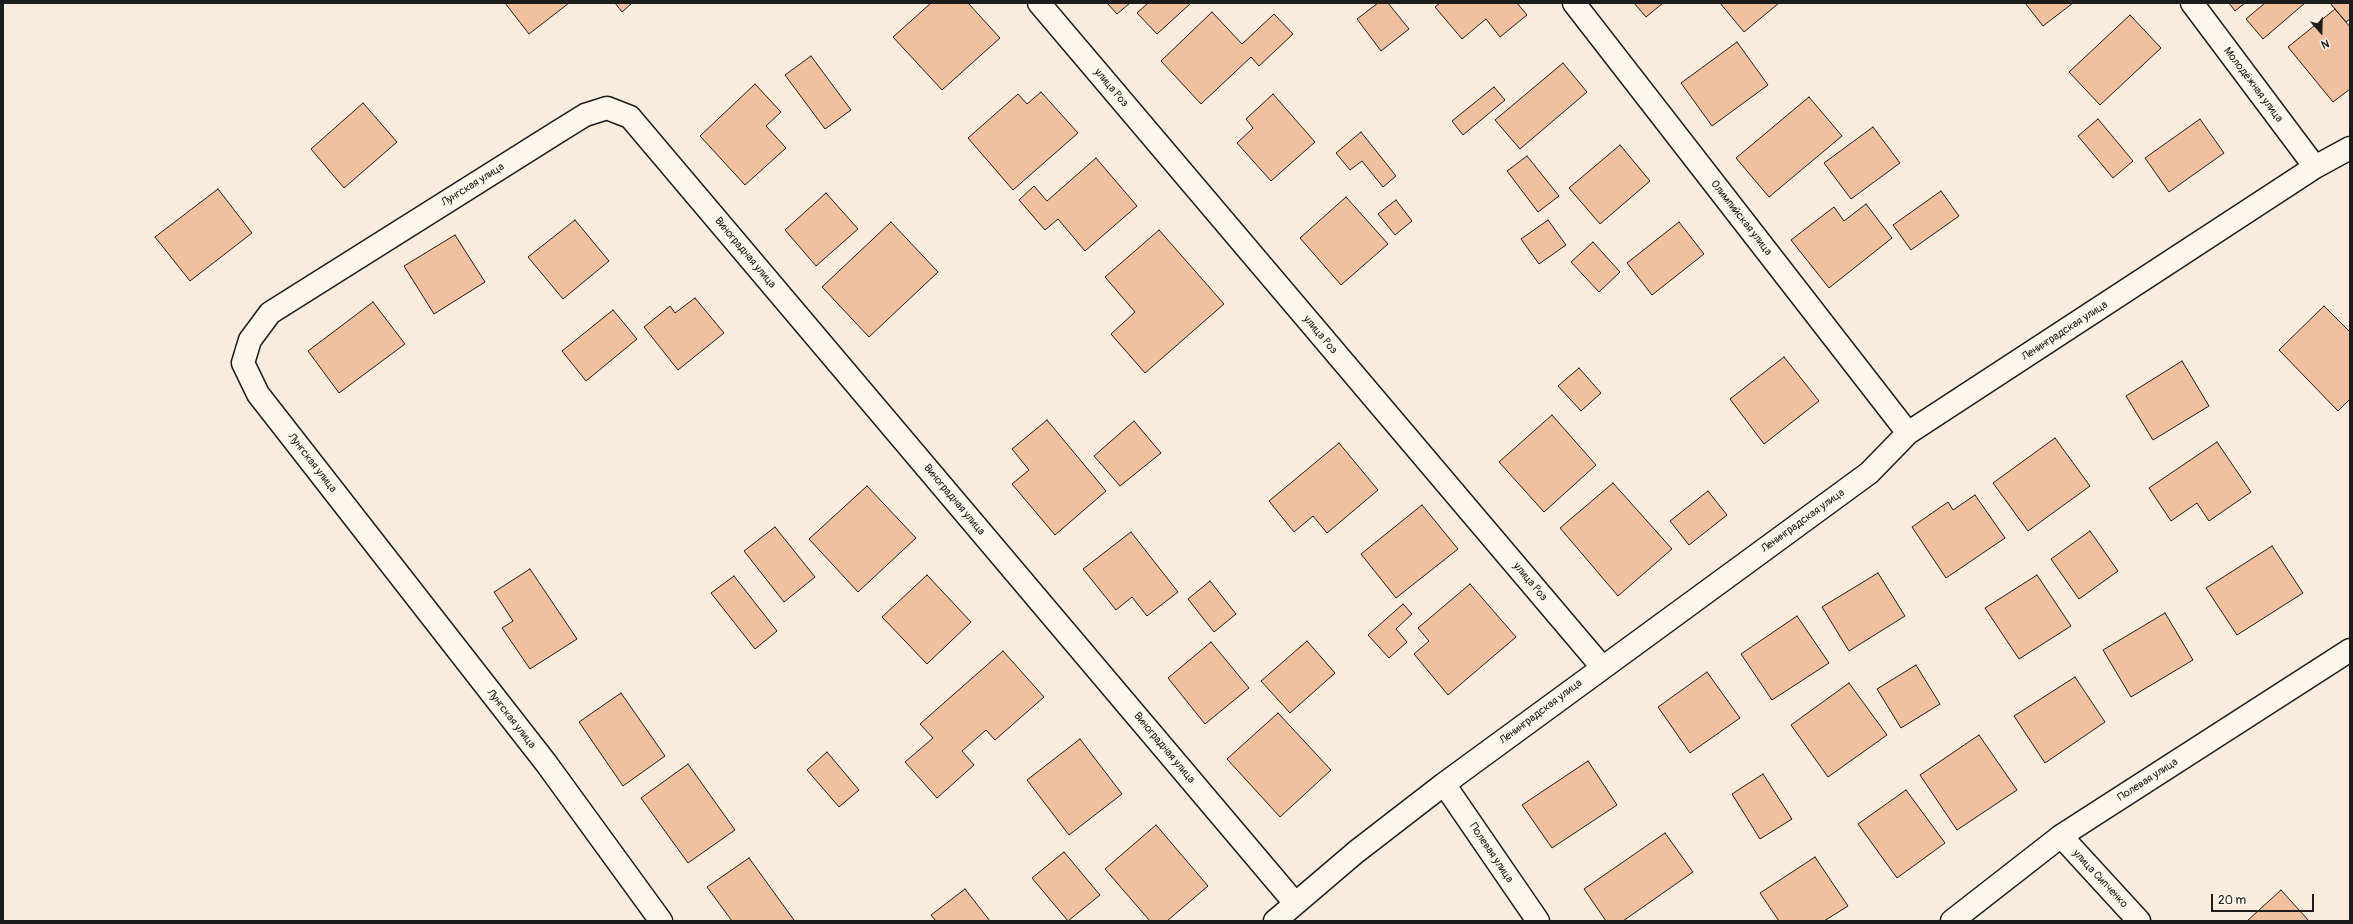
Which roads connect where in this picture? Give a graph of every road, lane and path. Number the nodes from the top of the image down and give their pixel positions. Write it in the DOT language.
graph roads {
  1 [pos="1039,3"];
  2 [pos="1574,3"];
  3 [pos="2192,3"];
  4 [pos="607,108"];
  5 [pos="2350,148"];
  6 [pos="2315,168"];
  7 [pos="1908,434"];
  8 [pos="2350,650"];
  9 [pos="1602,667"];
  10 [pos="1444,784"];
  11 [pos="2061,836"];
  12 [pos="1294,902"];
  13 [pos="661,921"];
  14 [pos="1275,921"];
  15 [pos="1538,921"];
  16 [pos="1952,921"];
  17 [pos="2139,921"];
  1 -- 9 [label="street, улица Роз"];
  2 -- 7 [label="street, Олимпийская улица"];
  3 -- 6 [label="street, Молодёжная улица"];
  4 -- 12 [label="street, Виноградная улица"];
  4 -- 13 [label="street, Лунгская улица"];
  5 -- 6 [label="street, Ленинградская улица"];
  6 -- 7 [label="street, Ленинградская улица"];
  7 -- 9 [label="street, Ленинградская улица"];
  8 -- 11 [label="street, Полевая улица"];
  9 -- 10 [label="street, Ленинградская улица"];
  10 -- 12 [label="street, Ленинградская улица"];
  10 -- 15 [label="street, Полевая улица"];
  11 -- 16 [label="street, Полевая улица"];
  11 -- 17 [label="street, улица Сипченко"];
  12 -- 14 [label="street, Ленинградская улица"];
}
